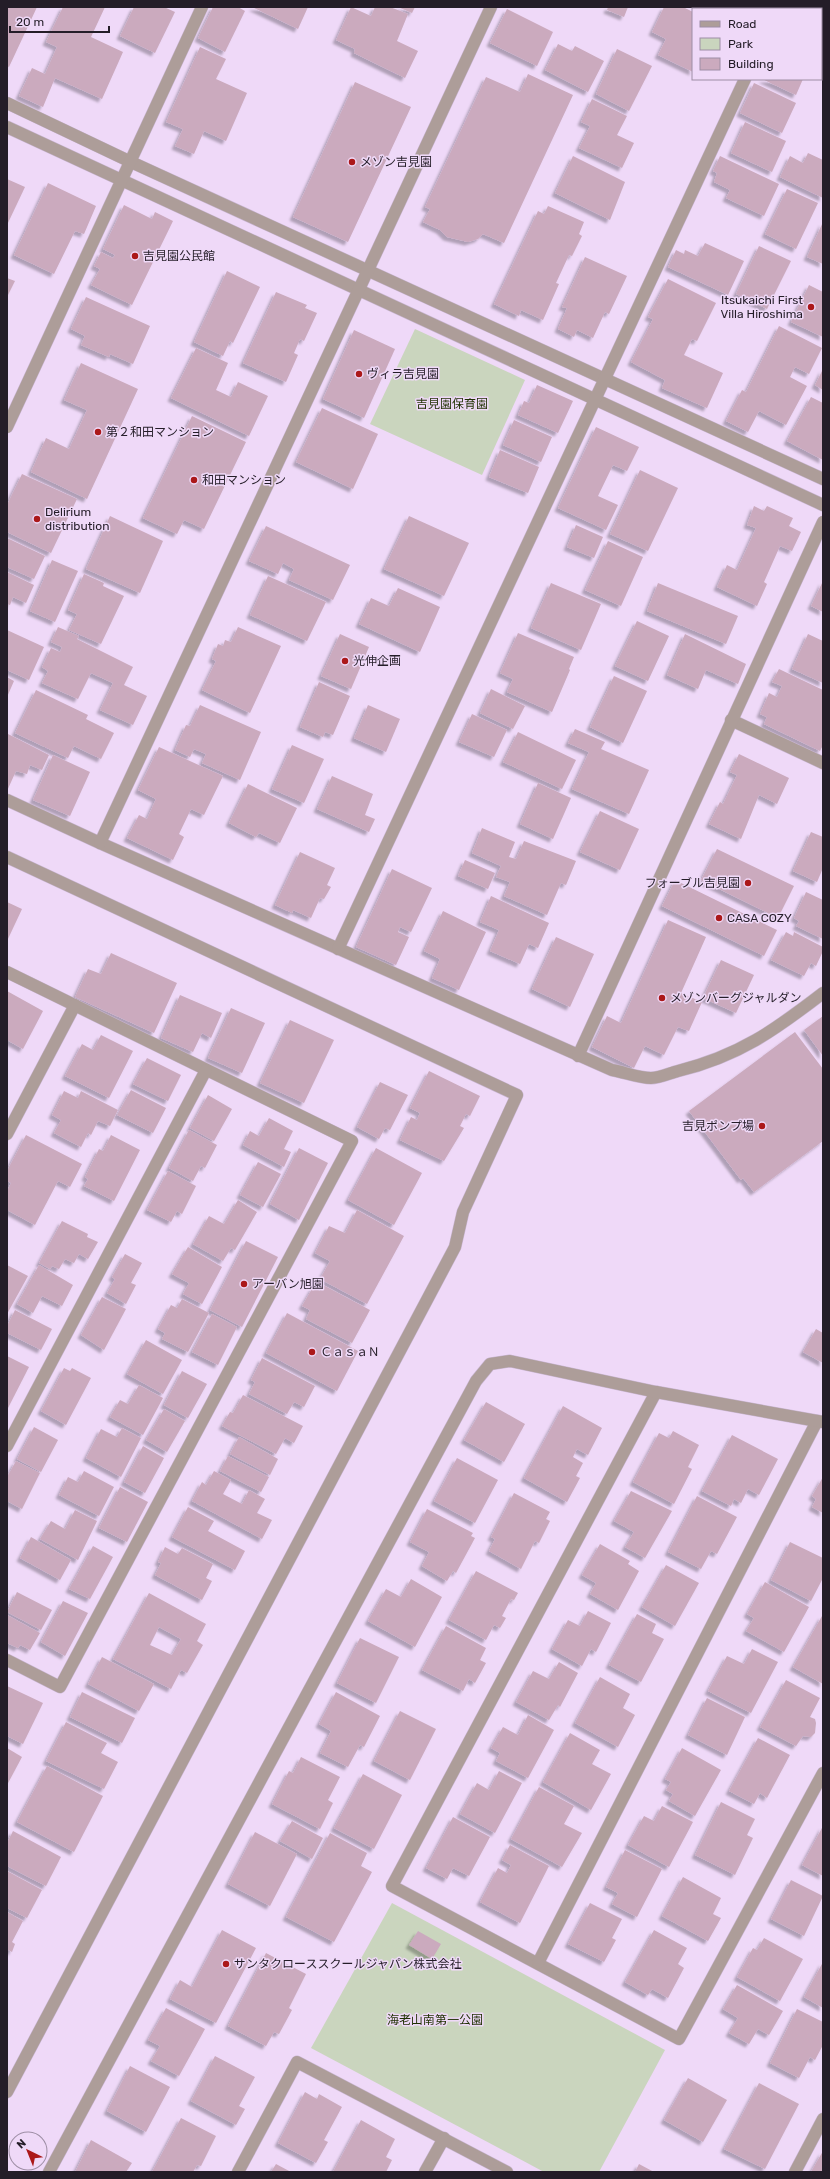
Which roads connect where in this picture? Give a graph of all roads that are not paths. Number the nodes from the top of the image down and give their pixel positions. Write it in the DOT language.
graph roads {
  1 [pos="202,7"];
  2 [pos="491,7"];
  3 [pos="744,80"];
  4 [pos="7,103"];
  5 [pos="7,127"];
  6 [pos="131,162"];
  7 [pos="121,181"];
  8 [pos="369,270"];
  9 [pos="359,289"];
  10 [pos="603,378"];
  11 [pos="594,399"];
  12 [pos="7,427"];
  13 [pos="823,479"];
  14 [pos="823,505"];
  15 [pos="823,522"];
  16 [pos="731,720"];
  17 [pos="823,763"];
  18 [pos="7,800"];
  19 [pos="100,843"];
  20 [pos="7,856"];
  21 [pos="338,949"];
  22 [pos="7,972"];
  23 [pos="823,993"];
  24 [pos="75,1005"];
  25 [pos="578,1056"];
  26 [pos="206,1070"];
  27 [pos="7,1134"];
  28 [pos="656,1392"];
  29 [pos="820,1421"];
  30 [pos="7,1446"];
  31 [pos="7,1660"];
  32 [pos="823,1772"];
  33 [pos="538,1963"];
  34 [pos="7,2092"];
  35 [pos="823,2119"];
  36 [pos="444,2138"];
  37 [pos="49,2172"];
  38 [pos="238,2172"];
  39 [pos="425,2172"];
  40 [pos="507,2172"];
  41 [pos="795,2172"];
  1 -- 6 [label="street"];
  2 -- 8 [label="street"];
  3 -- 10 [label="street"];
  4 -- 6 [label="street"];
  5 -- 7 [label="street"];
  6 -- 7 [label="street"];
  6 -- 8 [label="street"];
  7 -- 9 [label="street"];
  7 -- 12 [label="street"];
  8 -- 9 [label="street"];
  8 -- 10 [label="street"];
  9 -- 11 [label="street"];
  9 -- 19 [label="street"];
  10 -- 11 [label="street"];
  10 -- 13 [label="street"];
  11 -- 14 [label="street"];
  11 -- 21 [label="street"];
  15 -- 16 [label="street"];
  16 -- 17 [label="street"];
  16 -- 25 [label="street"];
  18 -- 19 [label="street"];
  19 -- 21 [label="street"];
  20 -- 34 [label="street"];
  21 -- 25 [label="street"];
  22 -- 24 [label="street"];
  23 -- 25 [label="street"];
  24 -- 26 [label="street"];
  24 -- 27 [label="street"];
  26 -- 30 [label="street"];
  26 -- 31 [label="street"];
  28 -- 29 [label="street"];
  28 -- 33 [label="street"];
  28 -- 37 [label="street"];
  29 -- 33 [label="street"];
  32 -- 33 [label="street"];
  35 -- 41 [label="street"];
  36 -- 38 [label="street"];
  36 -- 39 [label="street"];
  36 -- 40 [label="street"];
}
